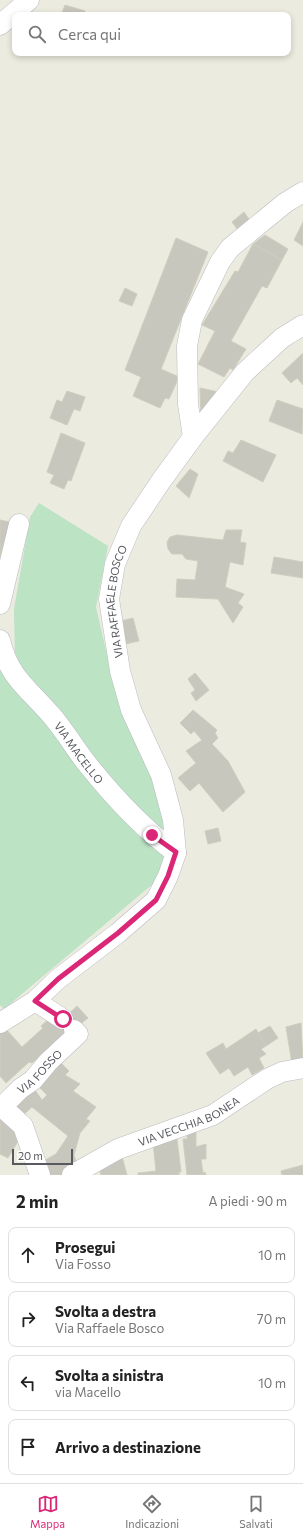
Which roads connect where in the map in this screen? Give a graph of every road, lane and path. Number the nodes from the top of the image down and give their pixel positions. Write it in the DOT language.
graph roads {
  1 [pos="29,0"];
  2 [pos="15,12"];
  3 [pos="12,15"];
  4 [pos="0,25"];
  5 [pos="303,192"];
  6 [pos="303,325"];
  7 [pos="193,437"];
  8 [pos="19,524"];
  9 [pos="0,604"];
  10 [pos="0,640"];
  11 [pos="176,852"];
  12 [pos="35,1001"];
  13 [pos="0,1022"];
  14 [pos="303,1068"];
  15 [pos="40,1175"];
  16 [pos="72,1175"];
  1 -- 2 [label="street"];
  3 -- 4 [label="street"];
  5 -- 7 [label="street"];
  6 -- 7 [label="street, VIA RAFFAELE BOSCO"];
  7 -- 11 [label="street, VIA RAFFAELE BOSCO"];
  8 -- 9 [label="street"];
  10 -- 11 [label="street, VIA MACELLO"];
  11 -- 12 [label="street, VIA RAFFAELE BOSCO"];
  12 -- 13 [label="street, VIA RAFFAELE BOSCO"];
  12 -- 15 [label="street, VIA FOSSO"];
  14 -- 16 [label="street, VIA VECCHIA BONEA"];
}
